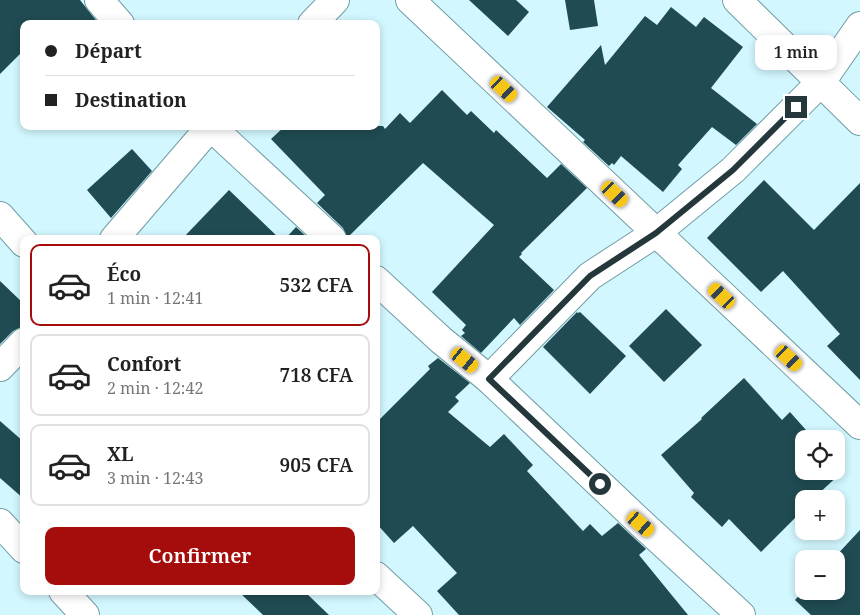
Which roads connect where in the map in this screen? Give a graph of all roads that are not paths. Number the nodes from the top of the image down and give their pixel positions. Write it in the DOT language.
graph roads {
  1 [pos="99,0"];
  2 [pos="335,0"];
  3 [pos="410,0"];
  4 [pos="737,0"];
  5 [pos="116,20"];
  6 [pos="316,20"];
  7 [pos="860,26"];
  8 [pos="820,82"];
  9 [pos="860,121"];
  10 [pos="208,130"];
  11 [pos="215,130"];
  12 [pos="0,216"];
  13 [pos="656,233"];
  14 [pos="117,235"];
  15 [pos="328,235"];
  16 [pos="20,238"];
  17 [pos="380,284"];
  18 [pos="20,346"];
  19 [pos="0,367"];
  20 [pos="489,379"];
  21 [pos="860,424"];
  22 [pos="0,523"];
  23 [pos="20,545"];
  24 [pos="380,580"];
  25 [pos="67,595"];
  26 [pos="85,615"];
  27 [pos="418,615"];
  28 [pos="742,615"];
  1 -- 5 [label="street"];
  2 -- 6 [label="street"];
  3 -- 13 [label="street"];
  4 -- 8 [label="street"];
  7 -- 8 [label="street"];
  8 -- 9 [label="street"];
  8 -- 13 [label="street"];
  10 -- 14 [label="street"];
  11 -- 15 [label="street"];
  12 -- 16 [label="street"];
  13 -- 20 [label="street"];
  13 -- 21 [label="street"];
  17 -- 20 [label="street"];
  18 -- 19 [label="street"];
  20 -- 28 [label="street"];
  22 -- 23 [label="street"];
  24 -- 27 [label="street"];
  25 -- 26 [label="street"];
}
